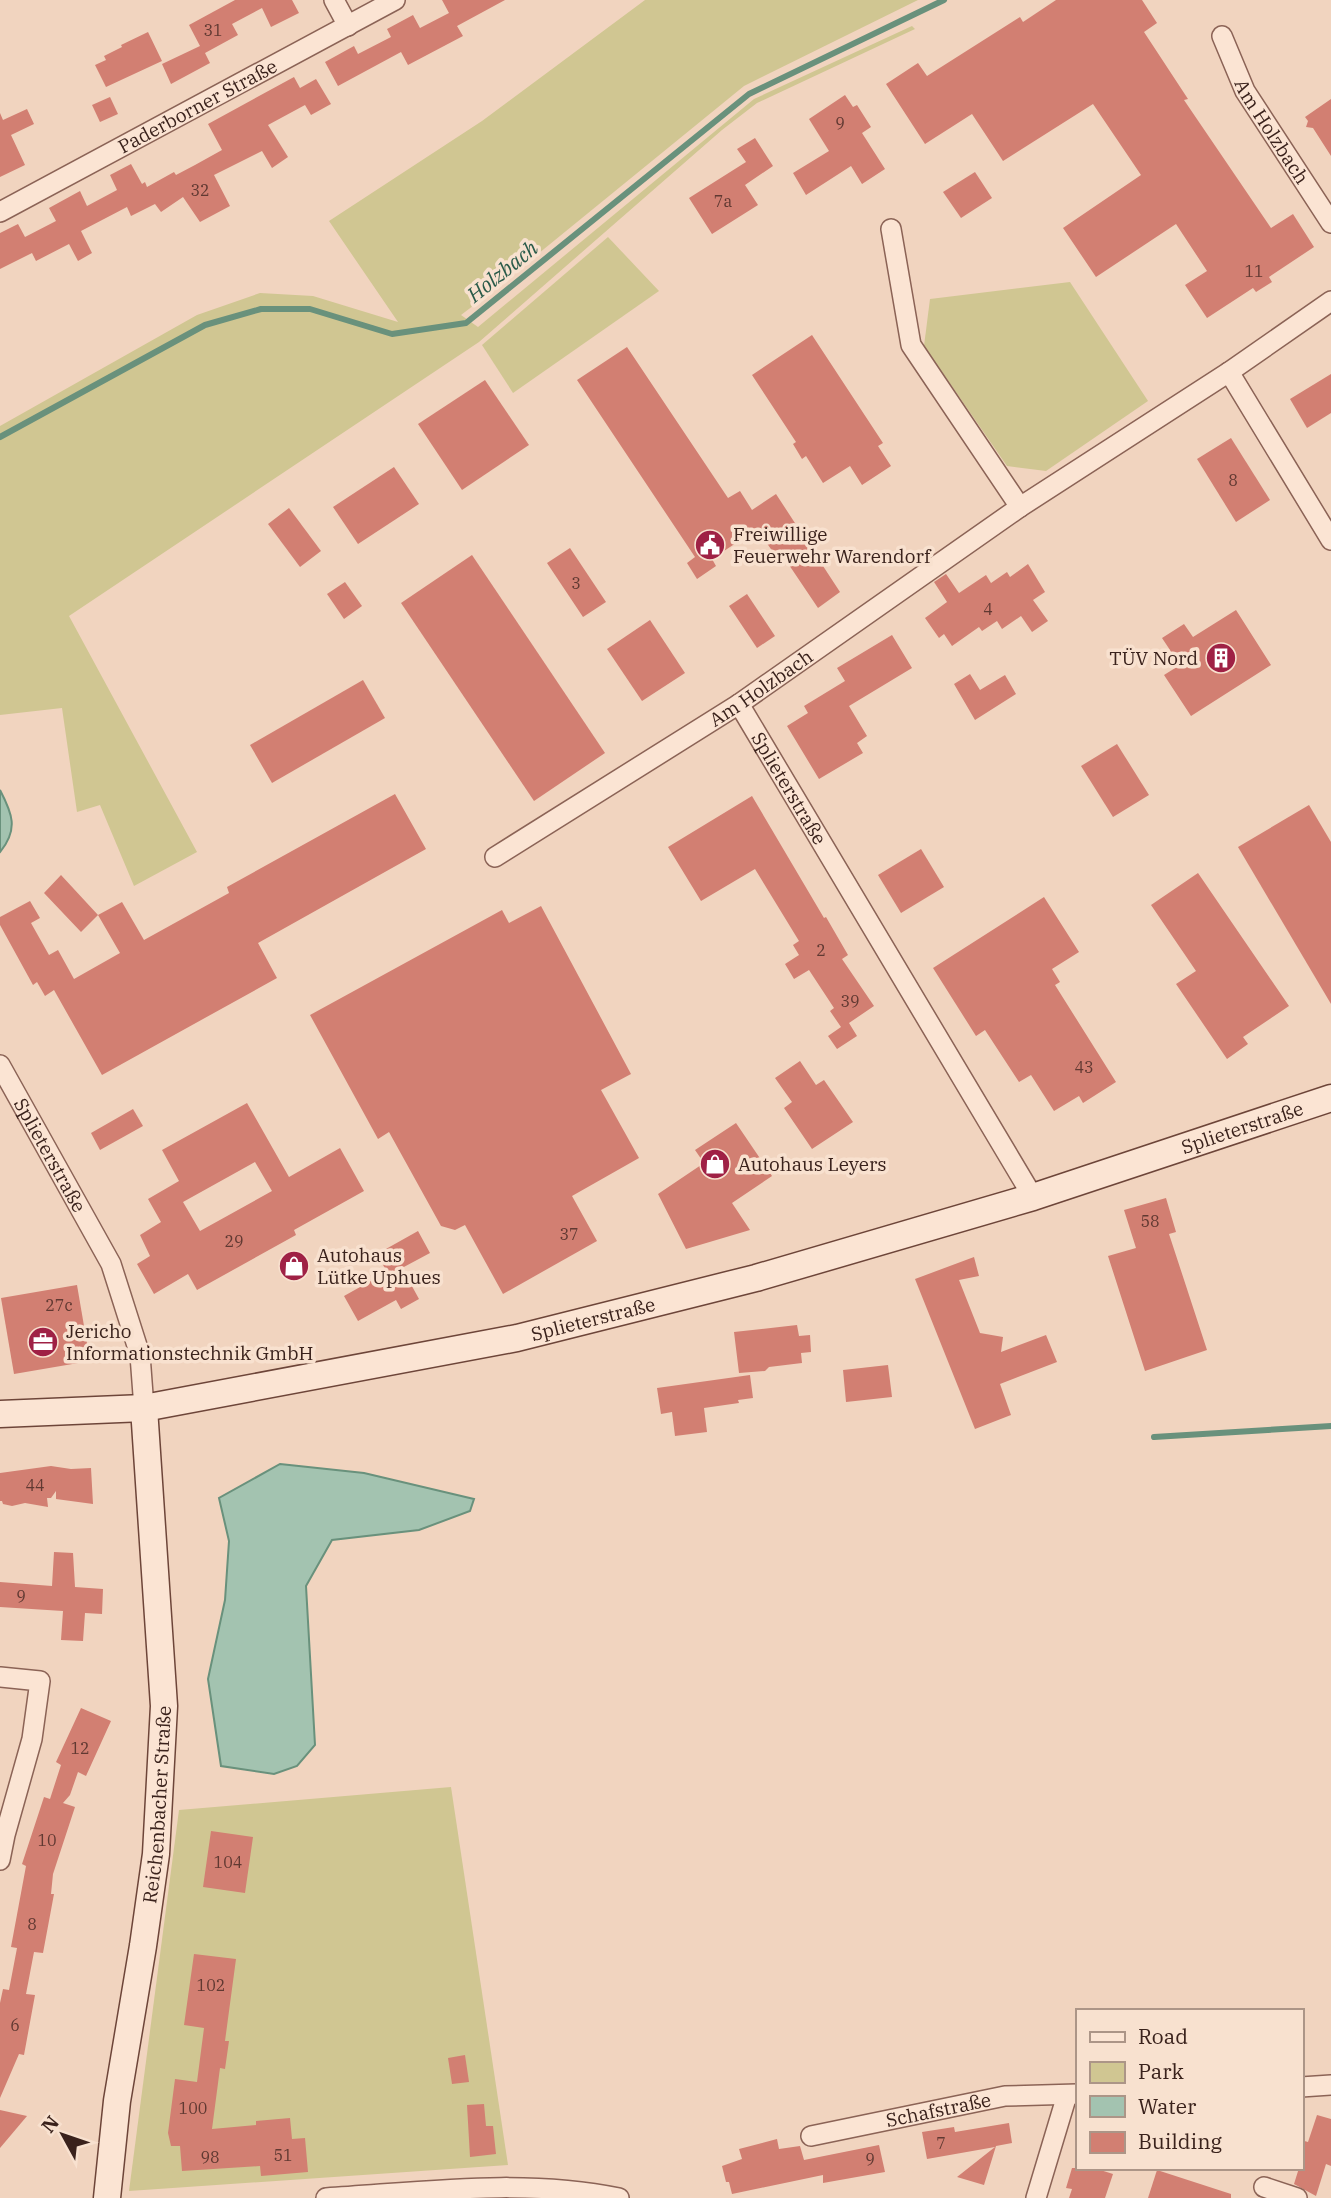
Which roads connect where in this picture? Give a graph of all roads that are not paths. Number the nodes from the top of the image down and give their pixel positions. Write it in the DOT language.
graph roads {
  1 [pos="334,0"];
  2 [pos="395,0"];
  3 [pos="348,26"];
  4 [pos="1222,36"];
  5 [pos="0,212"];
  6 [pos="1331,223"];
  7 [pos="891,229"];
  8 [pos="1331,301"];
  9 [pos="1229,372"];
  10 [pos="1020,507"];
  11 [pos="1331,540"];
  12 [pos="739,704"];
  13 [pos="495,857"];
  14 [pos="0,1065"];
  15 [pos="1331,1098"];
  16 [pos="1033,1196"];
  17 [pos="144,1408"];
  18 [pos="0,1414"];
  19 [pos="0,1677"];
  20 [pos="0,1860"];
  21 [pos="1331,2085"];
  22 [pos="1303,2087"];
  23 [pos="1072,2095"];
  24 [pos="811,2136"];
  25 [pos="1264,2187"];
  26 [pos="606,2197"];
  27 [pos="107,2198"];
  28 [pos="326,2198"];
  29 [pos="1036,2198"];
  30 [pos="1297,2198"];
  1 -- 3 [label="street"];
  2 -- 3 [label="street, Paderborner Straße"];
  3 -- 5 [label="street, Paderborner Straße"];
  4 -- 6 [label="street, Am Holzbach"];
  7 -- 10 [label="street"];
  8 -- 9 [label="street, Am Holzbach"];
  9 -- 10 [label="street, Am Holzbach"];
  9 -- 11 [label="street"];
  10 -- 12 [label="street, Am Holzbach"];
  12 -- 13 [label="street, Am Holzbach"];
  12 -- 16 [label="street, Splieterstraße"];
  14 -- 17 [label="street, Splieterstraße"];
  15 -- 16 [label="street, Splieterstraße"];
  16 -- 17 [label="street, Splieterstraße"];
  17 -- 18 [label="street, Splieterstraße"];
  17 -- 27 [label="street, Reichenbacher Straße"];
  19 -- 20 [label="street"];
  21 -- 22 [label="street"];
  23 -- 24 [label="street, Schafstraße"];
  23 -- 29 [label="street, Schafstraße"];
  25 -- 30 [label="street"];
  26 -- 28 [label="street"];
}
